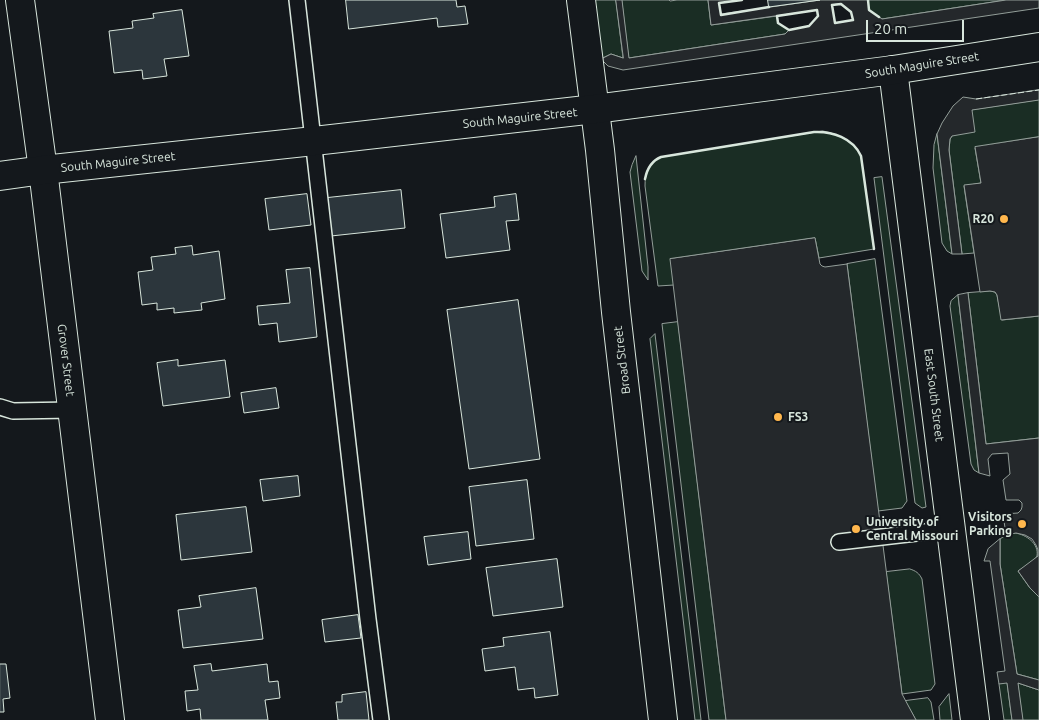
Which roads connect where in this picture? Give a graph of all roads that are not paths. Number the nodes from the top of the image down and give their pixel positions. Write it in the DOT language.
graph roads {
  1 [pos="20,0"];
  2 [pos="297,0"];
  3 [pos="581,0"];
  4 [pos="1039,47"];
  5 [pos="893,70"];
  6 [pos="595,110"];
  7 [pos="314,141"];
  8 [pos="43,170"];
  9 [pos="0,176"];
  10 [pos="0,406"];
  11 [pos="72,410"];
  12 [pos="951,529"];
  13 [pos="838,542"];
  14 [pos="110,720"];
  15 [pos="382,720"];
  16 [pos="663,720"];
  17 [pos="975,720"];
  1 -- 8 [label="street, Grover Street"];
  2 -- 7 [label="lane"];
  3 -- 6 [label="street, Broad Street"];
  4 -- 5 [label="street, South Maguire Street"];
  5 -- 6 [label="street, South Maguire Street"];
  5 -- 12 [label="street, East South Street"];
  6 -- 7 [label="street, South Maguire Street"];
  6 -- 16 [label="street, Broad Street"];
  7 -- 8 [label="street, South Maguire Street"];
  7 -- 15 [label="lane"];
  8 -- 9 [label="street, South Maguire Street"];
  8 -- 11 [label="street, Grover Street"];
  10 -- 11 [label="lane"];
  11 -- 14 [label="street, Grover Street"];
  12 -- 13 [label="lane"];
  12 -- 17 [label="street, East South Street"];
}
